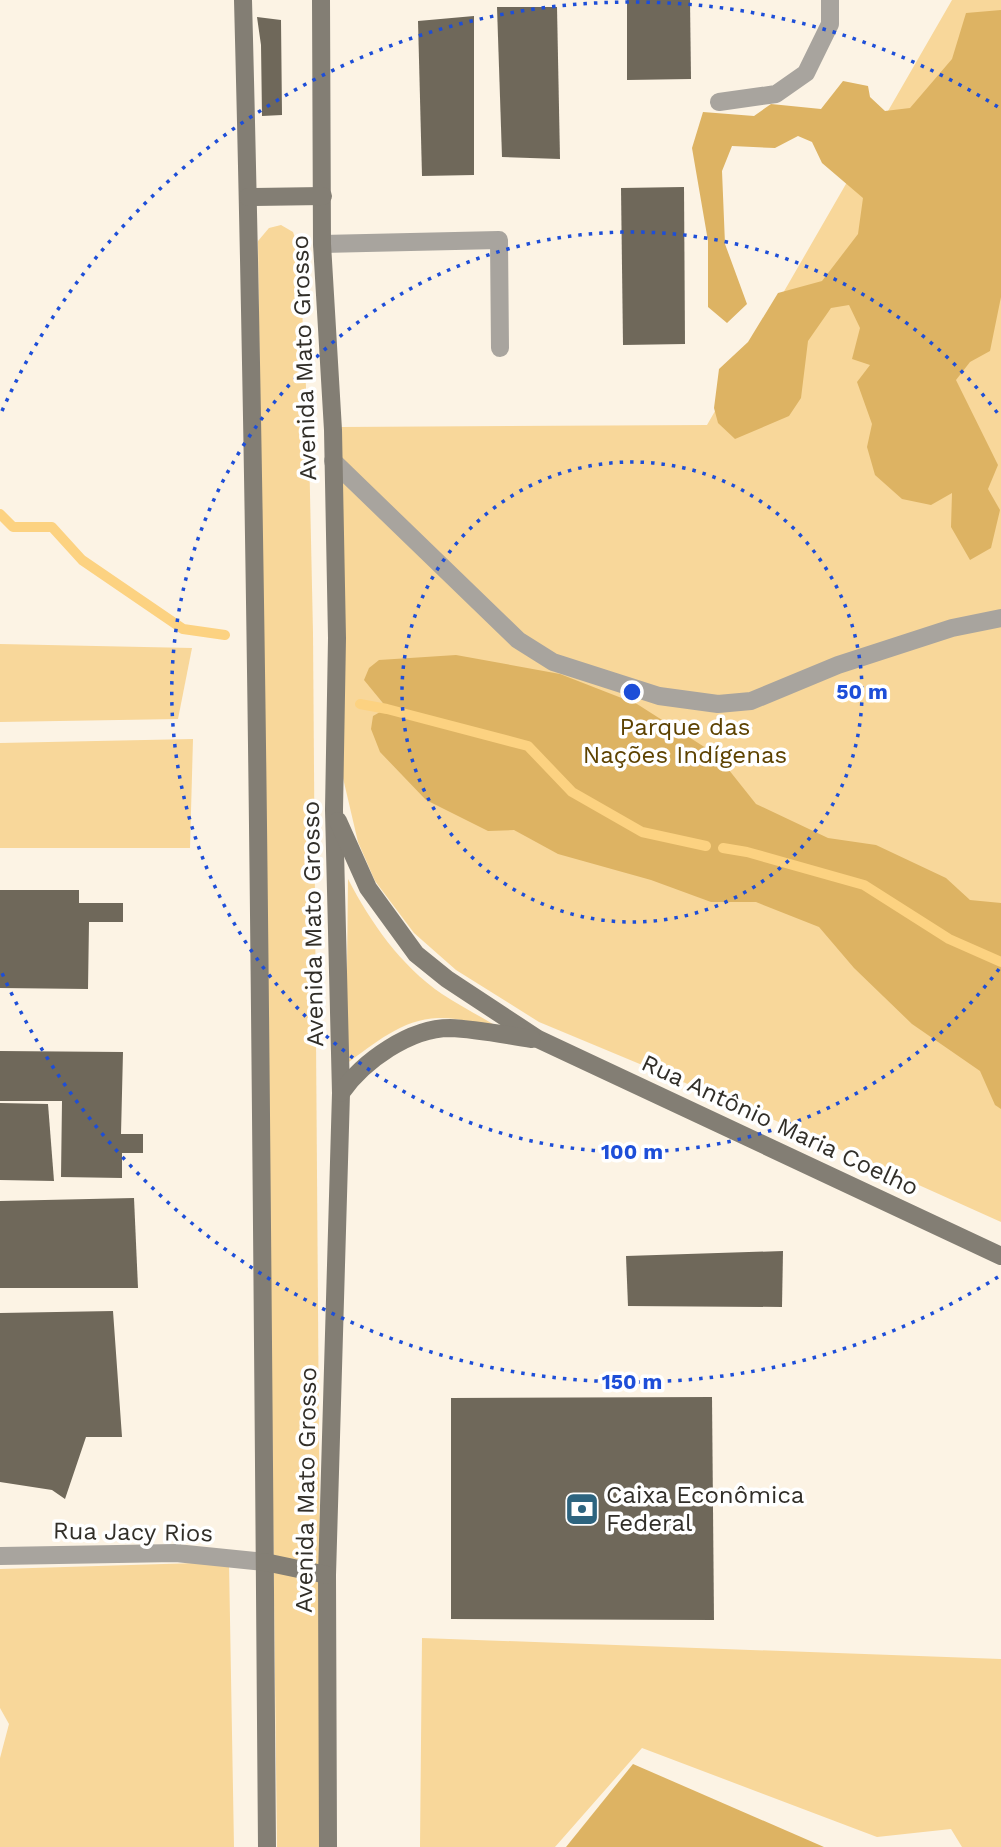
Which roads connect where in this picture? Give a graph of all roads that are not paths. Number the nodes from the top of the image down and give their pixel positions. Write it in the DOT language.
graph roads {
  1 [pos="243,0"];
  2 [pos="321,0"];
  3 [pos="830,0"];
  4 [pos="719,102"];
  5 [pos="323,196"];
  6 [pos="248,197"];
  7 [pos="322,244"];
  8 [pos="500,348"];
  9 [pos="333,461"];
  10 [pos="1001,618"];
  11 [pos="334,810"];
  12 [pos="538,1039"];
  13 [pos="341,1093"];
  14 [pos="1001,1256"];
  15 [pos="0,1556"];
  16 [pos="265,1562"];
  17 [pos="327,1575"];
  18 [pos="267,1847"];
  19 [pos="328,1847"];
  1 -- 6 [label="main road, Avenida Mato Grosso"];
  2 -- 5 [label="main road, Avenida Mato Grosso"];
  3 -- 4 [label="street"];
  5 -- 6 [label="main road"];
  5 -- 7 [label="main road, Avenida Mato Grosso"];
  6 -- 16 [label="main road, Avenida Mato Grosso"];
  7 -- 8 [label="street"];
  7 -- 9 [label="main road, Avenida Mato Grosso"];
  9 -- 10 [label="street"];
  9 -- 11 [label="main road, Avenida Mato Grosso"];
  11 -- 12 [label="main road, Rua Antônio Maria Coelho"];
  11 -- 13 [label="main road, Avenida Mato Grosso"];
  12 -- 13 [label="main road, Rua Antônio Maria Coelho"];
  12 -- 14 [label="main road, Rua Antônio Maria Coelho"];
  13 -- 17 [label="main road, Avenida Mato Grosso"];
  15 -- 16 [label="street, Rua Jacy Rios"];
  16 -- 17 [label="main road"];
  16 -- 18 [label="main road, Avenida Mato Grosso"];
  17 -- 19 [label="main road, Avenida Mato Grosso"];
}
